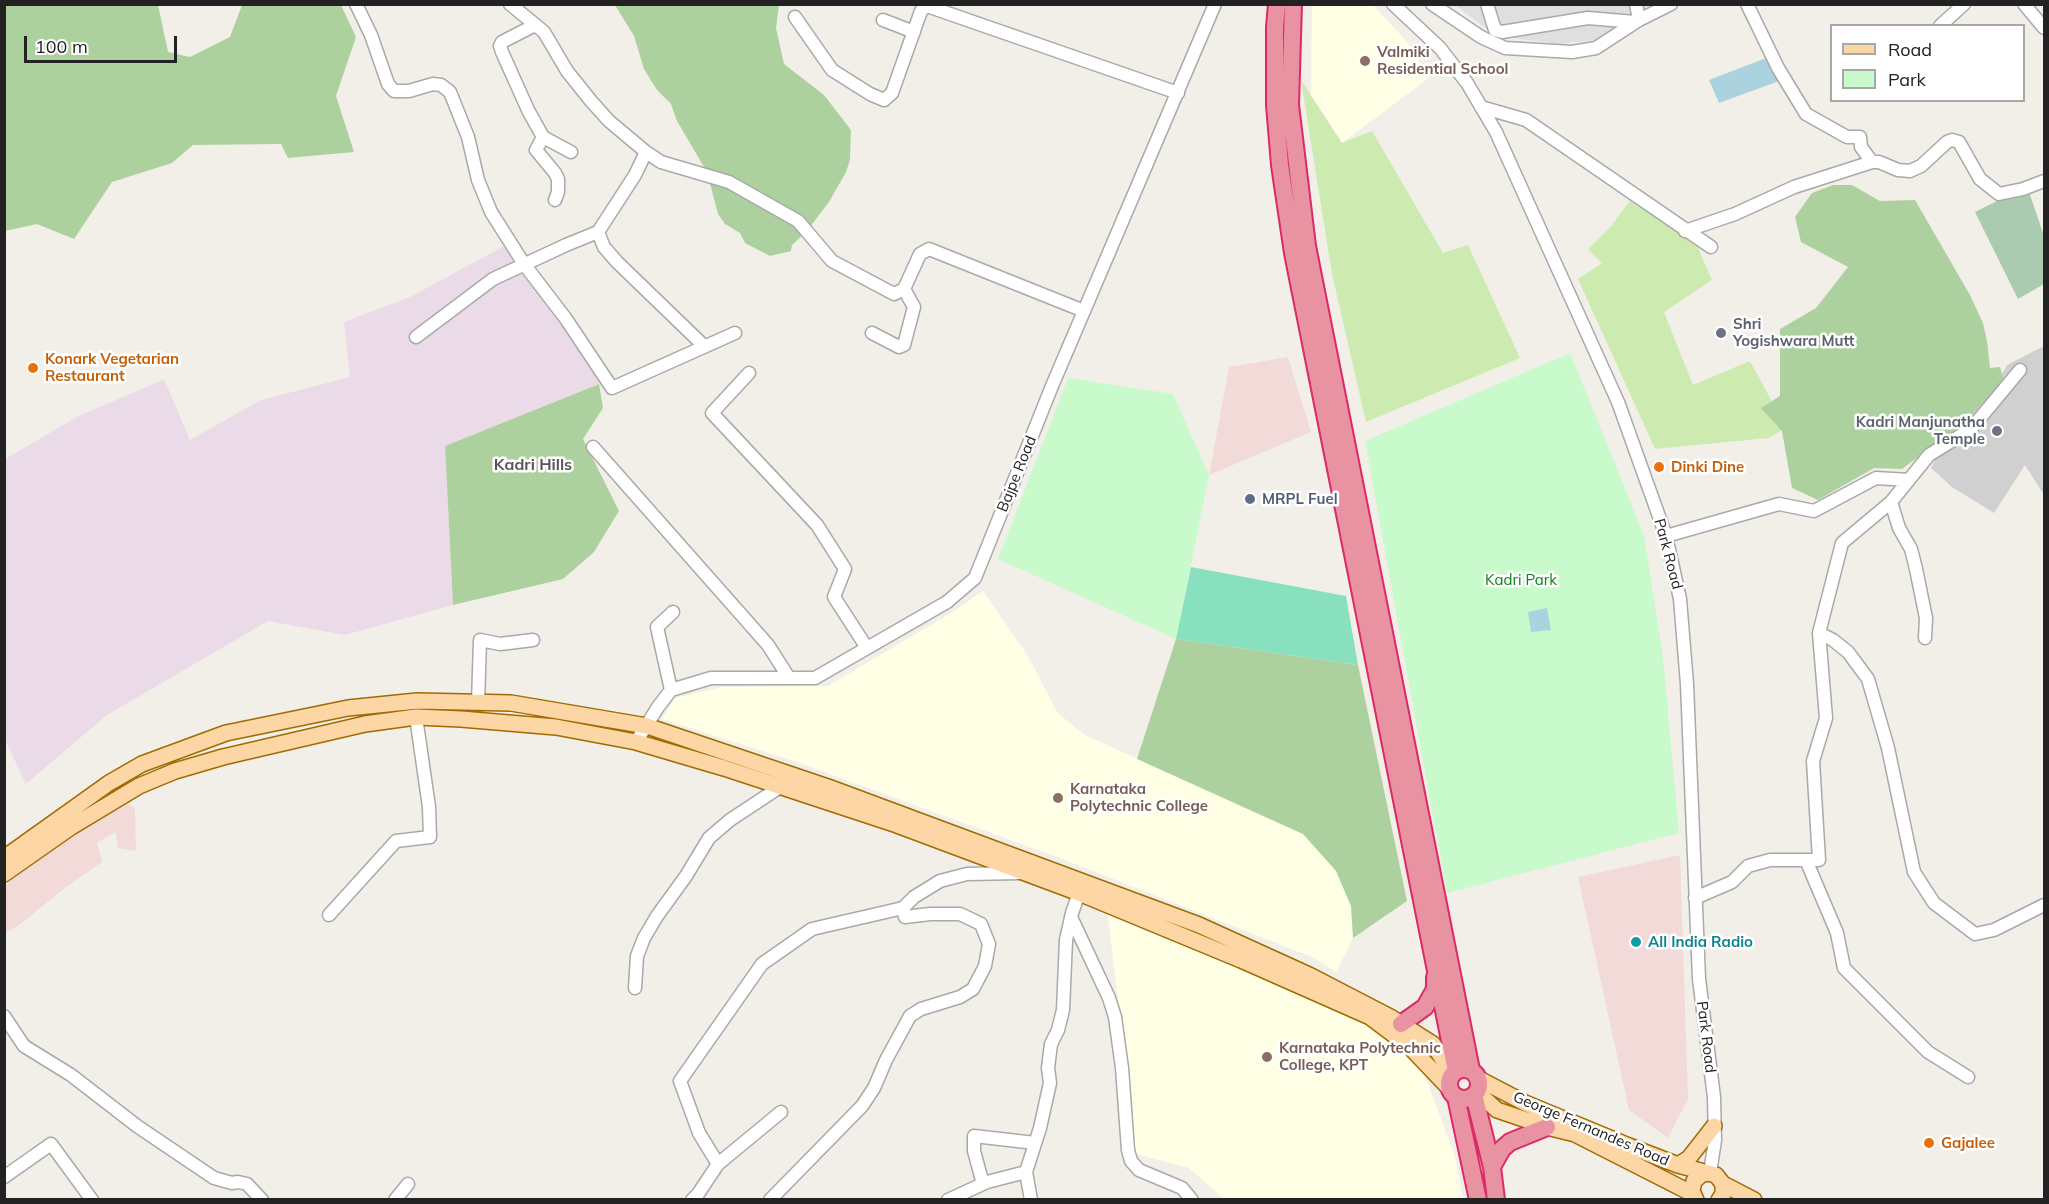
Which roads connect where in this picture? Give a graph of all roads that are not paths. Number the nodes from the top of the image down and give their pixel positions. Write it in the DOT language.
graph roads {
  1 [pos="356,4"];
  2 [pos="510,4"];
  3 [pos="1215,4"];
  4 [pos="1277,4"];
  5 [pos="1293,4"];
  6 [pos="1432,4"];
  7 [pos="1487,4"];
  8 [pos="1636,4"];
  9 [pos="1671,4"];
  10 [pos="1748,4"];
  11 [pos="1964,4"];
  12 [pos="2024,4"];
  13 [pos="1394,5"];
  14 [pos="795,17"];
  15 [pos="883,20"];
  16 [pos="1637,21"];
  17 [pos="1942,24"];
  18 [pos="535,25"];
  19 [pos="2044,28"];
  20 [pos="914,32"];
  21 [pos="1178,93"];
  22 [pos="1481,107"];
  23 [pos="543,136"];
  24 [pos="571,152"];
  25 [pos="646,152"];
  26 [pos="1872,162"];
  27 [pos="2044,181"];
  28 [pos="555,200"];
  29 [pos="1685,231"];
  30 [pos="598,232"];
  31 [pos="1711,247"];
  32 [pos="524,264"];
  33 [pos="904,289"];
  34 [pos="1084,311"];
  35 [pos="735,333"];
  36 [pos="872,333"];
  37 [pos="416,337"];
  38 [pos="704,346"];
  39 [pos="2020,370"];
  40 [pos="749,373"];
  41 [pos="593,447"];
  42 [pos="1909,480"];
  43 [pos="1891,502"];
  44 [pos="1666,536"];
  45 [pos="673,612"];
  46 [pos="1819,633"];
  47 [pos="1925,638"];
  48 [pos="533,640"];
  49 [pos="867,648"];
  50 [pos="789,678"];
  51 [pos="671,690"];
  52 [pos="478,703"];
  53 [pos="416,717"];
  54 [pos="647,726"];
  55 [pos="636,742"];
  56 [pos="780,787"];
  57 [pos="4,858"];
  58 [pos="1806,860"];
  59 [pos="1038,873"];
  60 [pos="4,874"];
  61 [pos="1079,893"];
  62 [pos="1695,898"];
  63 [pos="2044,905"];
  64 [pos="903,908"];
  65 [pos="328,915"];
  66 [pos="1071,918"];
  67 [pos="1435,964"];
  68 [pos="635,988"];
  69 [pos="4,1016"];
  70 [pos="1379,1017"];
  71 [pos="1401,1024"];
  72 [pos="1968,1077"];
  73 [pos="1464,1083"];
  74 [pos="781,1112"];
  75 [pos="1714,1126"];
  76 [pos="1547,1127"];
  77 [pos="1035,1143"];
  78 [pos="718,1164"];
  79 [pos="1678,1165"];
  80 [pos="1492,1167"];
  81 [pos="1026,1172"];
  82 [pos="1709,1173"];
  83 [pos="4,1177"];
  84 [pos="408,1184"];
  85 [pos="983,1184"];
  86 [pos="1721,1195"];
  87 [pos="1695,1197"];
  88 [pos="92,1200"];
  89 [pos="262,1200"];
  90 [pos="395,1200"];
  91 [pos="692,1200"];
  92 [pos="770,1200"];
  93 [pos="948,1200"];
  94 [pos="1031,1200"];
  95 [pos="1192,1200"];
  96 [pos="1478,1200"];
  97 [pos="1496,1200"];
  98 [pos="1754,1200"];
  1 -- 32 [label="street"];
  2 -- 18 [label="street"];
  3 -- 21 [label="street, Bajpe Road"];
  4 -- 67 [label="highway"];
  5 -- 73 [label="highway"];
  6 -- 16 [label="street"];
  7 -- 16 [label="street"];
  8 -- 16 [label="street"];
  9 -- 16 [label="street"];
  10 -- 26 [label="street"];
  11 -- 17 [label="street"];
  12 -- 19 [label="street"];
  13 -- 22 [label="street, Park Road"];
  14 -- 20 [label="street"];
  15 -- 20 [label="street"];
  18 -- 23 [label="street"];
  18 -- 25 [label="street"];
  20 -- 21 [label="street"];
  21 -- 34 [label="street, Bajpe Road"];
  22 -- 29 [label="street"];
  22 -- 44 [label="street, Park Road"];
  23 -- 24 [label="street"];
  23 -- 28 [label="street"];
  25 -- 30 [label="street"];
  25 -- 33 [label="street"];
  26 -- 27 [label="street"];
  26 -- 29 [label="street"];
  29 -- 31 [label="street"];
  30 -- 32 [label="street"];
  30 -- 38 [label="street"];
  32 -- 37 [label="street"];
  32 -- 38 [label="street"];
  33 -- 34 [label="street"];
  33 -- 36 [label="street"];
  34 -- 49 [label="street, Bajpe Road"];
  35 -- 38 [label="street"];
  39 -- 42 [label="street"];
  40 -- 49 [label="street"];
  41 -- 50 [label="street"];
  42 -- 43 [label="street"];
  42 -- 44 [label="street"];
  43 -- 46 [label="street"];
  43 -- 47 [label="street"];
  44 -- 62 [label="street, Park Road"];
  45 -- 51 [label="street"];
  46 -- 58 [label="street"];
  46 -- 63 [label="street"];
  48 -- 52 [label="street"];
  49 -- 50 [label="street, Bajpe Road"];
  50 -- 51 [label="street, Bajpe Road"];
  51 -- 54 [label="street"];
  52 -- 54 [label="main road"];
  52 -- 57 [label="main road"];
  53 -- 55 [label="main road"];
  53 -- 60 [label="main road"];
  53 -- 65 [label="street"];
  54 -- 55 [label="street"];
  54 -- 59 [label="main road"];
  55 -- 56 [label="main road"];
  56 -- 59 [label="main road"];
  56 -- 68 [label="street"];
  58 -- 62 [label="street"];
  58 -- 72 [label="street"];
  59 -- 61 [label="main road"];
  59 -- 64 [label="street"];
  59 -- 70 [label="main road"];
  61 -- 66 [label="street"];
  61 -- 70 [label="main road"];
  62 -- 75 [label="street, Park Road"];
  64 -- 78 [label="street"];
  64 -- 92 [label="street"];
  66 -- 77 [label="street"];
  66 -- 95 [label="street"];
  67 -- 71 [label="highway"];
  67 -- 73 [label="highway"];
  69 -- 89 [label="street"];
  70 -- 71 [label="main road"];
  70 -- 73 [label="main road"];
  71 -- 73 [label="main road"];
  73 -- 76 [label="main road, George Fernandes Road"];
  73 -- 79 [label="main road, George Fernandes Road"];
  73 -- 80 [label="highway"];
  73 -- 96 [label="highway"];
  74 -- 78 [label="street"];
  75 -- 79 [label="main road"];
  75 -- 82 [label="street, Park Road"];
  76 -- 80 [label="highway"];
  76 -- 87 [label="main road, George Fernandes Road"];
  77 -- 81 [label="street"];
  77 -- 85 [label="street"];
  78 -- 91 [label="street"];
  79 -- 82 [label="main road, George Fernandes Road"];
  80 -- 97 [label="highway"];
  81 -- 85 [label="street"];
  81 -- 94 [label="street"];
  82 -- 86 [label="main road, George Fernandes Road"];
  82 -- 87 [label="main road, George Fernandes Road"];
  83 -- 88 [label="street"];
  84 -- 90 [label="street"];
  85 -- 93 [label="street"];
  86 -- 98 [label="main road, George Fernandes Road"];
}
